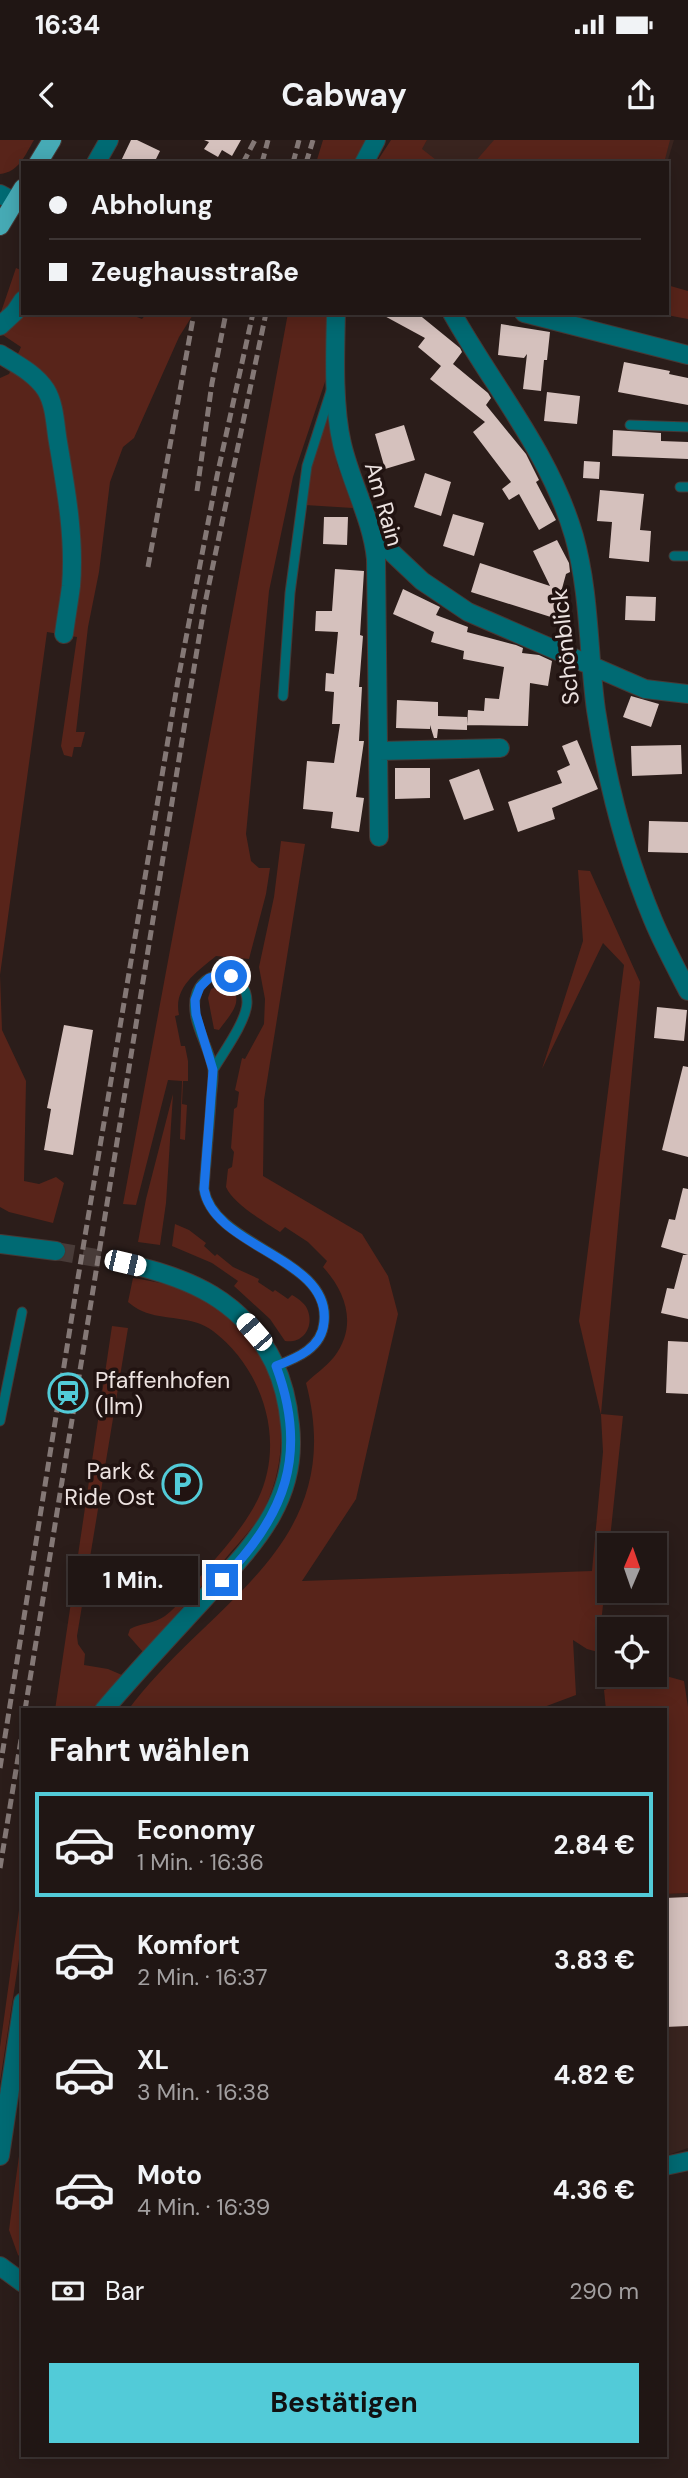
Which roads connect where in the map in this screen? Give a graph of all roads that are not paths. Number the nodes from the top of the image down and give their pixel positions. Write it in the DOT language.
graph roads {
  1 [pos="52,140"];
  2 [pos="108,140"];
  3 [pos="376,140"];
  4 [pos="39,161"];
  5 [pos="97,161"];
  6 [pos="365,161"];
  7 [pos="12,195"];
  8 [pos="0,226"];
  9 [pos="21,303"];
  10 [pos="336,315"];
  11 [pos="453,315"];
  12 [pos="532,315"];
  13 [pos="0,326"];
  14 [pos="0,354"];
  15 [pos="688,355"];
  16 [pos="337,374"];
  17 [pos="630,425"];
  18 [pos="688,427"];
  19 [pos="374,540"];
  20 [pos="674,556"];
  21 [pos="688,556"];
  22 [pos="64,634"];
  23 [pos="591,665"];
  24 [pos="688,694"];
  25 [pos="283,696"];
  26 [pos="499,748"];
  27 [pos="379,751"];
  28 [pos="379,837"];
  29 [pos="688,992"];
  30 [pos="213,1070"];
  31 [pos="0,1244"];
  32 [pos="56,1251"];
  33 [pos="125,1263"];
  34 [pos="22,1312"];
  35 [pos="276,1366"];
  36 [pos="0,1421"];
  37 [pos="106,1708"];
  38 [pos="21,2015"];
  39 [pos="0,2156"];
  40 [pos="688,2161"];
  41 [pos="667,2166"];
  42 [pos="0,2266"];
  43 [pos="21,2282"];
  1 -- 4 [label="main road"];
  2 -- 5 [label="street"];
  3 -- 6 [label="street"];
  7 -- 8 [label="main road"];
  9 -- 13 [label="street"];
  10 -- 16 [label="street, Am Rain"];
  11 -- 23 [label="street, Schönblick"];
  12 -- 15 [label="street"];
  14 -- 22 [label="street"];
  16 -- 19 [label="street, Am Rain"];
  16 -- 25 [label="lane"];
  17 -- 18 [label="lane"];
  19 -- 23 [label="street"];
  19 -- 27 [label="street, Am Rain"];
  20 -- 21 [label="lane"];
  23 -- 24 [label="street"];
  23 -- 29 [label="street, Schönblick"];
  26 -- 27 [label="street"];
  27 -- 28 [label="street, Am Rain"];
  30 -- 30 [label="lane"];
  30 -- 35 [label="lane"];
  31 -- 32 [label="street"];
  33 -- 35 [label="street"];
  34 -- 36 [label="lane"];
  35 -- 37 [label="street"];
  38 -- 39 [label="street"];
  40 -- 41 [label="street"];
  42 -- 43 [label="street"];
}
